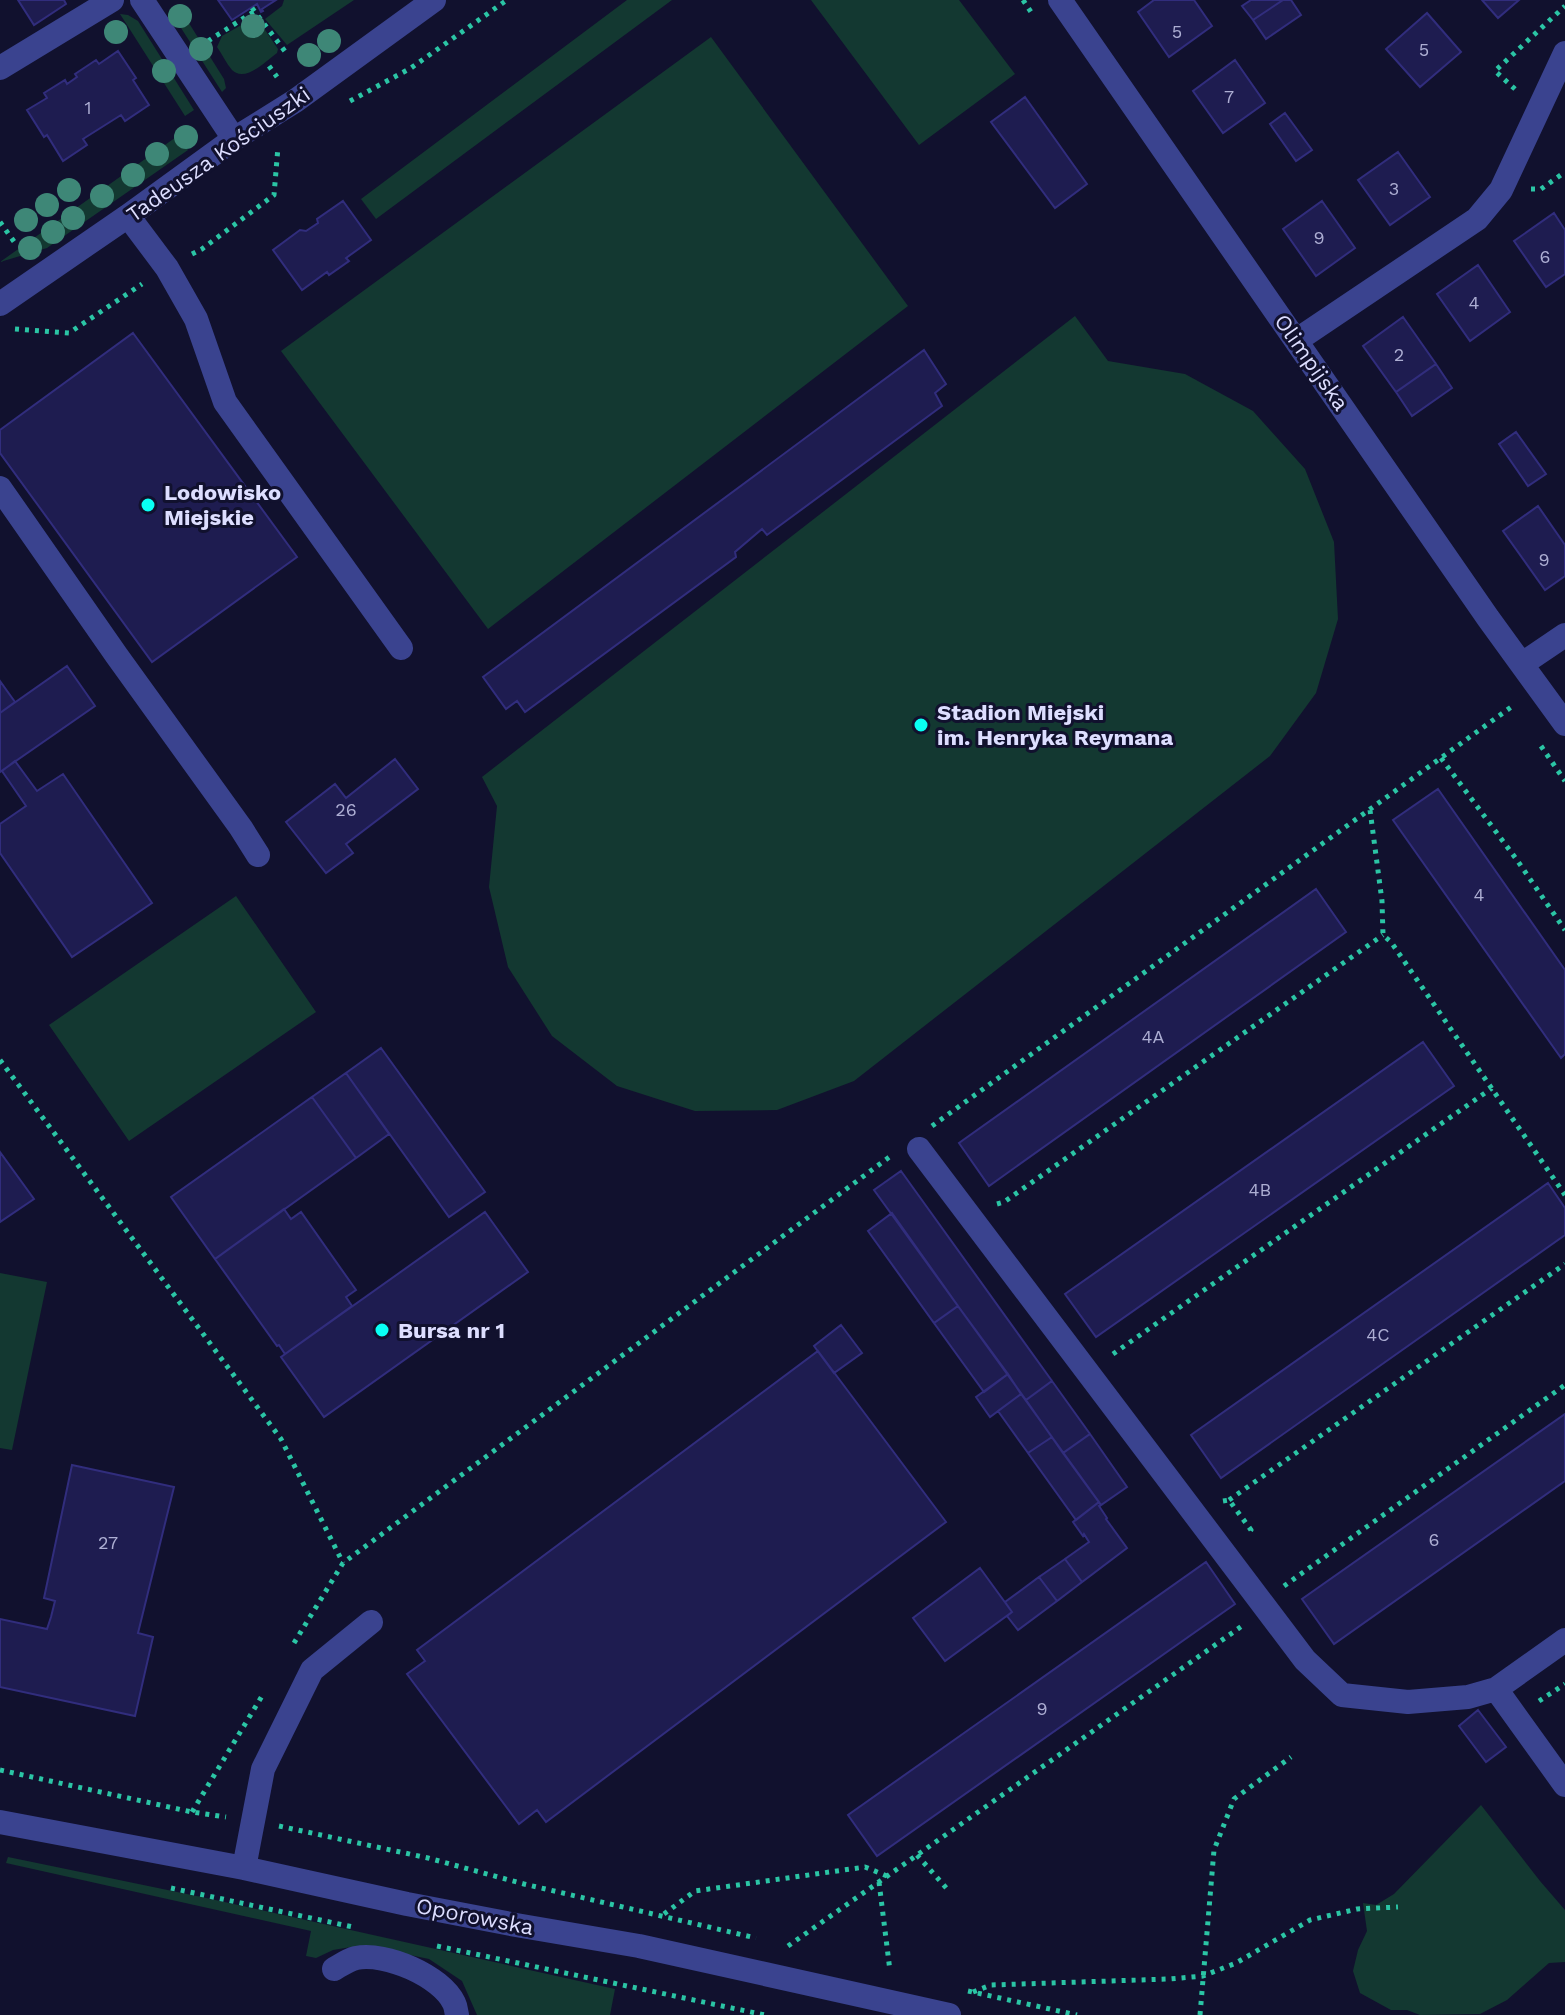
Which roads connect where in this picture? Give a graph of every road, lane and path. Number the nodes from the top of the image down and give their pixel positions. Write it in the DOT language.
graph roads {
  1 [pos="112,0"];
  2 [pos="142,0"];
  3 [pos="434,0"];
  4 [pos="507,0"];
  5 [pos="1060,0"];
  6 [pos="1565,6"];
  7 [pos="208,41"];
  8 [pos="1565,53"];
  9 [pos="287,54"];
  10 [pos="0,68"];
  11 [pos="345,103"];
  12 [pos="1539,110"];
  13 [pos="234,139"];
  14 [pos="288,140"];
  15 [pos="1565,172"];
  16 [pos="1522,189"];
  17 [pos="128,216"];
  18 [pos="0,222"];
  19 [pos="15,243"];
  20 [pos="167,268"];
  21 [pos="0,304"];
  22 [pos="9,329"];
  23 [pos="1297,340"];
  24 [pos="0,488"];
  25 [pos="1565,635"];
  26 [pos="401,648"];
  27 [pos="1522,664"];
  28 [pos="1517,702"];
  29 [pos="1565,724"];
  30 [pos="1441,758"];
  31 [pos="1370,810"];
  32 [pos="258,855"];
  33 [pos="1565,930"];
  34 [pos="1383,935"];
  35 [pos="0,1060"];
  36 [pos="1492,1088"];
  37 [pos="932,1126"];
  38 [pos="919,1143"];
  39 [pos="1565,1195"];
  40 [pos="988,1201"];
  41 [pos="997,1204"];
  42 [pos="1002,1211"];
  43 [pos="1565,1264"];
  44 [pos="1113,1354"];
  45 [pos="1105,1358"];
  46 [pos="1119,1362"];
  47 [pos="1565,1385"];
  48 [pos="1214,1500"];
  49 [pos="1229,1500"];
  50 [pos="1243,1545"];
  51 [pos="343,1563"];
  52 [pos="1276,1591"];
  53 [pos="1250,1620"];
  54 [pos="371,1622"];
  55 [pos="1565,1640"];
  56 [pos="288,1654"];
  57 [pos="1532,1664"];
  58 [pos="1496,1689"];
  59 [pos="1553,1692"];
  60 [pos="264,1694"];
  61 [pos="1291,1757"];
  62 [pos="0,1770"];
  63 [pos="1565,1785"];
  64 [pos="192,1812"];
  65 [pos="0,1822"];
  66 [pos="254,1822"];
  67 [pos="917,1855"];
  68 [pos="244,1868"];
  69 [pos="888,1876"];
  70 [pos="879,1882"];
  71 [pos="948,1890"];
  72 [pos="1398,1907"];
  73 [pos="664,1915"];
  74 [pos="760,1939"];
  75 [pos="774,1942"];
  76 [pos="788,1946"];
  77 [pos="803,1950"];
  78 [pos="876,1968"];
  79 [pos="334,1969"];
  80 [pos="1203,1976"];
  81 [pos="958,1989"];
  82 [pos="972,1992"];
  83 [pos="854,2005"];
  84 [pos="457,2015"];
  85 [pos="949,2015"];
  86 [pos="1077,2015"];
  87 [pos="1200,2015"];
  1 -- 10 [label="street"];
  2 -- 13 [label="street"];
  3 -- 13 [label="street, Tadeusza Kościuszki"];
  4 -- 11 [label="path"];
  5 -- 23 [label="street, Olimpijska"];
  6 -- 12 [label="path"];
  7 -- 9 [label="path"];
  8 -- 12 [label="street"];
  12 -- 23 [label="street"];
  13 -- 17 [label="street, Tadeusza Kościuszki"];
  14 -- 20 [label="path"];
  15 -- 16 [label="path"];
  17 -- 20 [label="street"];
  17 -- 21 [label="street, Tadeusza Kościuszki"];
  18 -- 19 [label="path"];
  20 -- 22 [label="path"];
  20 -- 26 [label="street"];
  23 -- 27 [label="street, Olimpijska"];
  24 -- 32 [label="street"];
  25 -- 27 [label="street"];
  27 -- 29 [label="street, Olimpijska"];
  28 -- 30 [label="path"];
  30 -- 31 [label="path"];
  30 -- 33 [label="path"];
  31 -- 34 [label="path"];
  31 -- 37 [label="path"];
  34 -- 36 [label="path"];
  34 -- 41 [label="path"];
  35 -- 51 [label="path"];
  36 -- 39 [label="path"];
  36 -- 44 [label="path"];
  37 -- 38 [label="path"];
  37 -- 38 [label="path"];
  38 -- 51 [label="path"];
  38 -- 58 [label="street"];
  40 -- 41 [label="path"];
  41 -- 42 [label="path"];
  43 -- 49 [label="path"];
  44 -- 45 [label="path"];
  44 -- 46 [label="path"];
  47 -- 52 [label="path"];
  48 -- 49 [label="path"];
  49 -- 50 [label="path"];
  51 -- 56 [label="path"];
  53 -- 67 [label="path"];
  54 -- 66 [label="street"];
  55 -- 57 [label="street"];
  57 -- 58 [label="street"];
  57 -- 59 [label="path"];
  58 -- 63 [label="street"];
  60 -- 64 [label="path"];
  61 -- 80 [label="path"];
  62 -- 64 [label="path"];
  64 -- 66 [label="path"];
  65 -- 68 [label="street, Oporowska"];
  66 -- 68 [label="street"];
  66 -- 73 [label="path"];
  67 -- 69 [label="path"];
  67 -- 71 [label="path"];
  68 -- 83 [label="street, Oporowska"];
  69 -- 70 [label="path"];
  69 -- 73 [label="path"];
  70 -- 76 [label="path"];
  70 -- 78 [label="path"];
  72 -- 80 [label="path"];
  73 -- 74 [label="path"];
  75 -- 76 [label="path"];
  76 -- 77 [label="path"];
  79 -- 84 [label="street"];
  80 -- 82 [label="path"];
  80 -- 87 [label="path"];
  81 -- 82 [label="path"];
  82 -- 86 [label="path"];
  83 -- 85 [label="street, Oporowska"];
}
